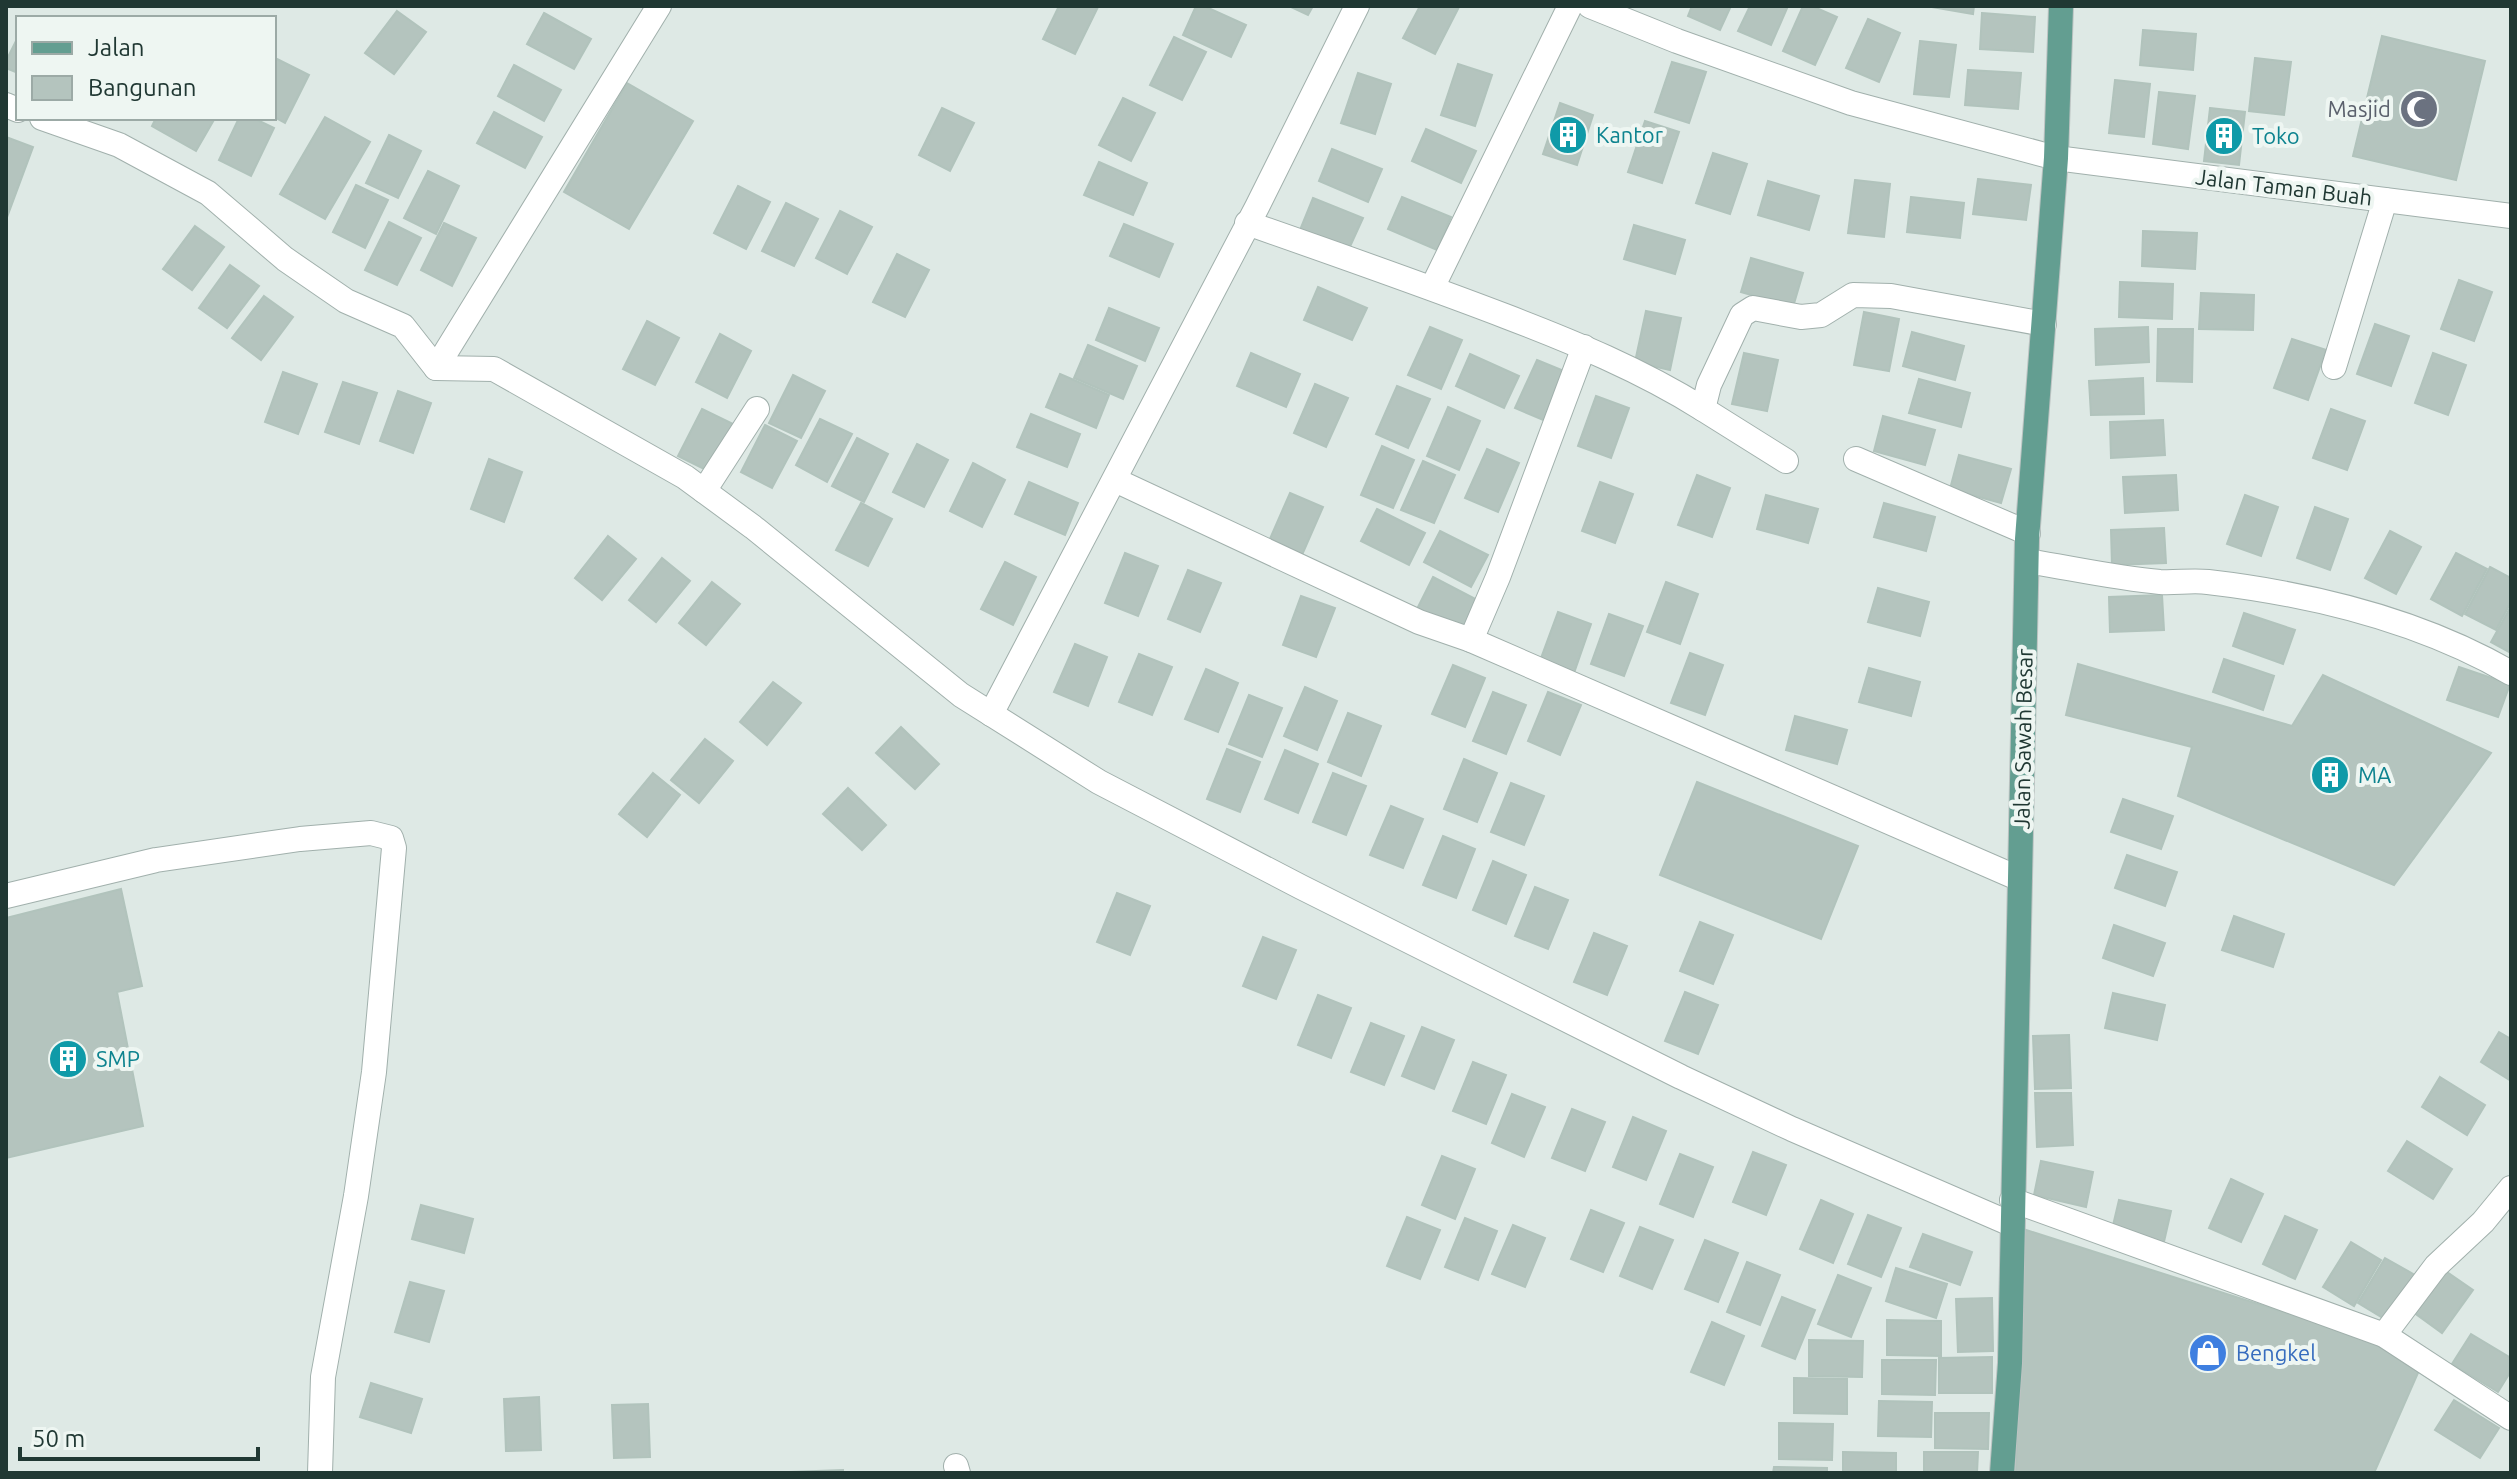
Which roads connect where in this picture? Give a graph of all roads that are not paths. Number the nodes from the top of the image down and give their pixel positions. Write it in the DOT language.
graph roads {
  1 [pos="659,6"];
  2 [pos="1357,6"];
  3 [pos="1570,6"];
  4 [pos="1590,6"];
  5 [pos="2061,6"];
  6 [pos="48,120"];
  7 [pos="2056,158"];
  8 [pos="2385,200"];
  9 [pos="2511,216"];
  10 [pos="1247,223"];
  11 [pos="1432,288"];
  12 [pos="2044,324"];
  13 [pos="1584,347"];
  14 [pos="2334,367"];
  15 [pos="436,368"];
  16 [pos="757,409"];
  17 [pos="1703,409"];
  18 [pos="1856,459"];
  19 [pos="1786,461"];
  20 [pos="1115,480"];
  21 [pos="704,491"];
  22 [pos="2028,533"];
  23 [pos="2027,561"];
  24 [pos="1471,640"];
  25 [pos="2511,673"];
  26 [pos="991,714"];
  27 [pos="2020,879"];
  28 [pos="6,896"];
  29 [pos="2511,1188"];
  30 [pos="2011,1212"];
  31 [pos="2384,1335"];
  32 [pos="2511,1418"];
  33 [pos="320,1473"];
  34 [pos="2002,1473"];
  1 -- 15 [label="street"];
  2 -- 10 [label="street"];
  3 -- 11 [label="street"];
  4 -- 7 [label="street, Jalan Taman Buah"];
  5 -- 7 [label="main road, Jalan Sawah Besar"];
  6 -- 15 [label="street"];
  7 -- 8 [label="street, Jalan Taman Buah"];
  7 -- 12 [label="main road, Jalan Sawah Besar"];
  8 -- 9 [label="street, Jalan Taman Buah"];
  8 -- 14 [label="street"];
  10 -- 11 [label="street"];
  10 -- 20 [label="street"];
  11 -- 13 [label="street"];
  12 -- 17 [label="street"];
  12 -- 22 [label="main road, Jalan Sawah Besar"];
  13 -- 17 [label="street"];
  13 -- 24 [label="street"];
  15 -- 21 [label="street"];
  16 -- 21 [label="street"];
  17 -- 19 [label="street"];
  18 -- 22 [label="street"];
  20 -- 24 [label="street"];
  20 -- 26 [label="street"];
  21 -- 26 [label="street"];
  22 -- 23 [label="main road, Jalan Sawah Besar"];
  23 -- 25 [label="street"];
  23 -- 27 [label="main road, Jalan Sawah Besar"];
  24 -- 27 [label="street"];
  26 -- 30 [label="street"];
  27 -- 30 [label="main road, Jalan Sawah Besar"];
  28 -- 33 [label="street"];
  29 -- 31 [label="street"];
  30 -- 31 [label="street"];
  30 -- 34 [label="main road, Jalan Sawah Besar"];
  31 -- 32 [label="street"];
}
